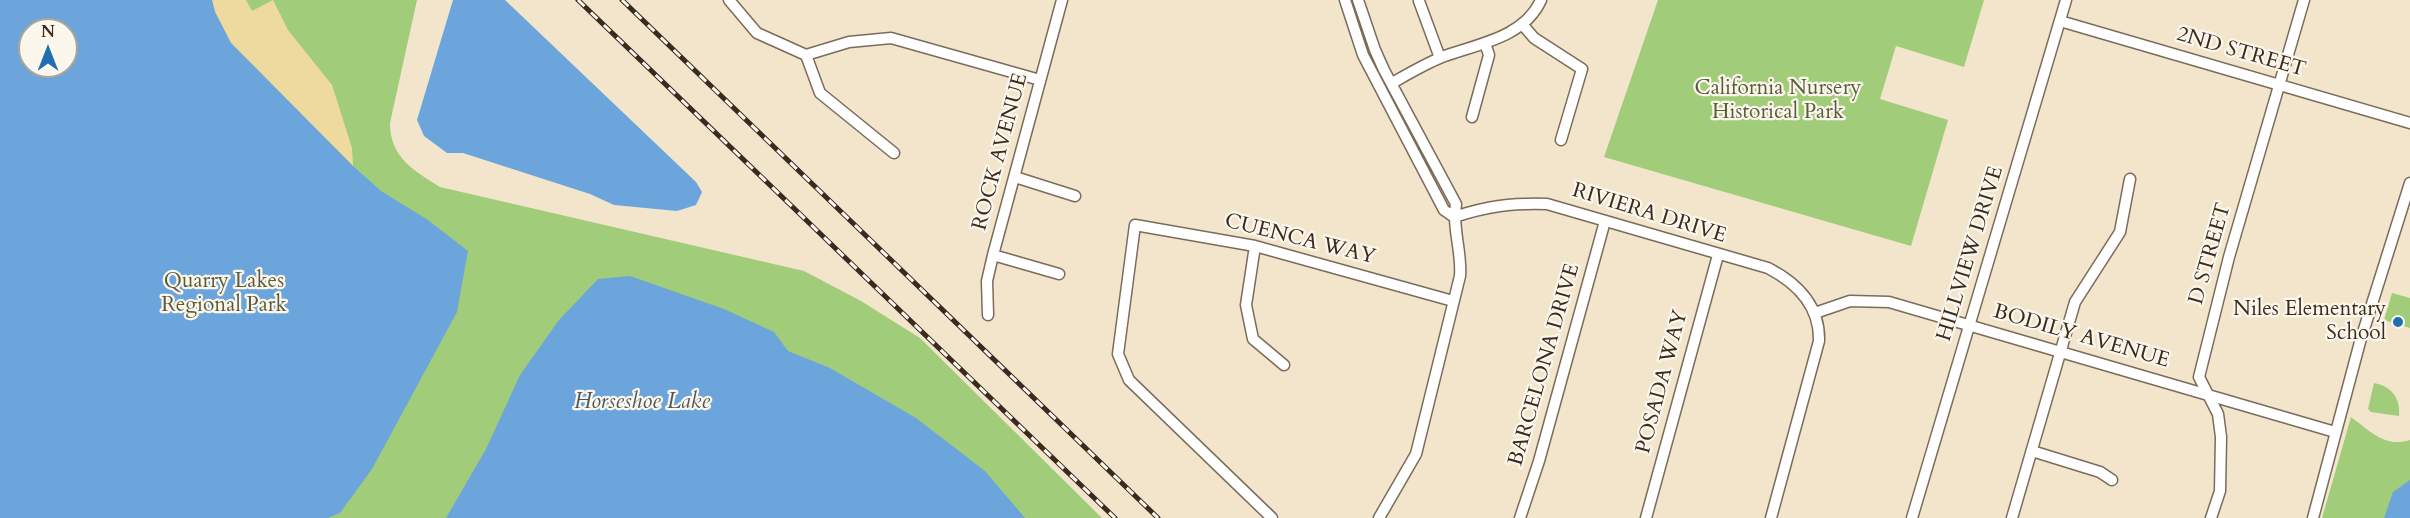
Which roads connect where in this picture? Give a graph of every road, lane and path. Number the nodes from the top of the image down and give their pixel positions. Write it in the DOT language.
graph roads {
  1 [pos="729,0"];
  2 [pos="1062,0"];
  3 [pos="1346,0"];
  4 [pos="1358,0"];
  5 [pos="2066,0"];
  6 [pos="2304,0"];
  7 [pos="1419,1"];
  8 [pos="1537,2"];
  9 [pos="2060,21"];
  10 [pos="1522,24"];
  11 [pos="1485,44"];
  12 [pos="806,55"];
  13 [pos="1440,58"];
  14 [pos="1040,80"];
  15 [pos="1392,83"];
  16 [pos="2281,85"];
  17 [pos="1472,117"];
  18 [pos="2410,123"];
  19 [pos="1561,140"];
  20 [pos="894,153"];
  21 [pos="1015,177"];
  22 [pos="2130,178"];
  23 [pos="2410,183"];
  24 [pos="1075,196"];
  25 [pos="1454,217"];
  26 [pos="1605,221"];
  27 [pos="1255,246"];
  28 [pos="993,255"];
  29 [pos="1718,255"];
  30 [pos="1059,274"];
  31 [pos="1453,301"];
  32 [pos="1815,313"];
  33 [pos="988,315"];
  34 [pos="1970,326"];
  35 [pos="2060,350"];
  36 [pos="1284,365"];
  37 [pos="2209,395"];
  38 [pos="2335,432"];
  39 [pos="2032,451"];
  40 [pos="2112,480"];
  41 [pos="1272,518"];
  42 [pos="1379,518"];
  43 [pos="1520,518"];
  44 [pos="1646,518"];
  45 [pos="1771,518"];
  46 [pos="1912,518"];
  47 [pos="2012,518"];
  48 [pos="2211,518"];
  49 [pos="2313,518"];
  1 -- 12 [label="street"];
  2 -- 14 [label="street, ROCK AVENUE"];
  3 -- 25 [label="street"];
  4 -- 15 [label="street"];
  5 -- 9 [label="street, HILLVIEW DRIVE"];
  6 -- 16 [label="street, D STREET"];
  7 -- 13 [label="street"];
  8 -- 10 [label="street"];
  9 -- 16 [label="street, 2ND STREET"];
  9 -- 34 [label="street, HILLVIEW DRIVE"];
  10 -- 11 [label="street"];
  10 -- 19 [label="street"];
  11 -- 13 [label="street"];
  11 -- 17 [label="street"];
  12 -- 14 [label="street"];
  12 -- 20 [label="street"];
  13 -- 15 [label="street"];
  14 -- 21 [label="street, ROCK AVENUE"];
  15 -- 25 [label="street"];
  16 -- 18 [label="street, 2ND STREET"];
  16 -- 37 [label="street, D STREET"];
  21 -- 24 [label="street"];
  21 -- 28 [label="street, ROCK AVENUE"];
  22 -- 35 [label="street"];
  23 -- 38 [label="street"];
  25 -- 26 [label="street, RIVIERA DRIVE"];
  25 -- 31 [label="street"];
  26 -- 29 [label="street, RIVIERA DRIVE"];
  26 -- 43 [label="street, BARCELONA DRIVE"];
  27 -- 31 [label="street, CUENCA WAY"];
  27 -- 36 [label="street"];
  27 -- 41 [label="street, CUENCA WAY"];
  28 -- 30 [label="street"];
  28 -- 33 [label="street, ROCK AVENUE"];
  29 -- 32 [label="street, RIVIERA DRIVE"];
  29 -- 44 [label="street, POSADA WAY"];
  31 -- 42 [label="street"];
  32 -- 34 [label="street, BODILY AVENUE"];
  32 -- 45 [label="street"];
  34 -- 35 [label="street, BODILY AVENUE"];
  34 -- 46 [label="street, HILLVIEW DRIVE"];
  35 -- 37 [label="street, BODILY AVENUE"];
  35 -- 39 [label="street"];
  37 -- 38 [label="street, BODILY AVENUE"];
  37 -- 48 [label="street, D STREET"];
  38 -- 49 [label="street"];
  39 -- 40 [label="street"];
  39 -- 47 [label="street"];
}
